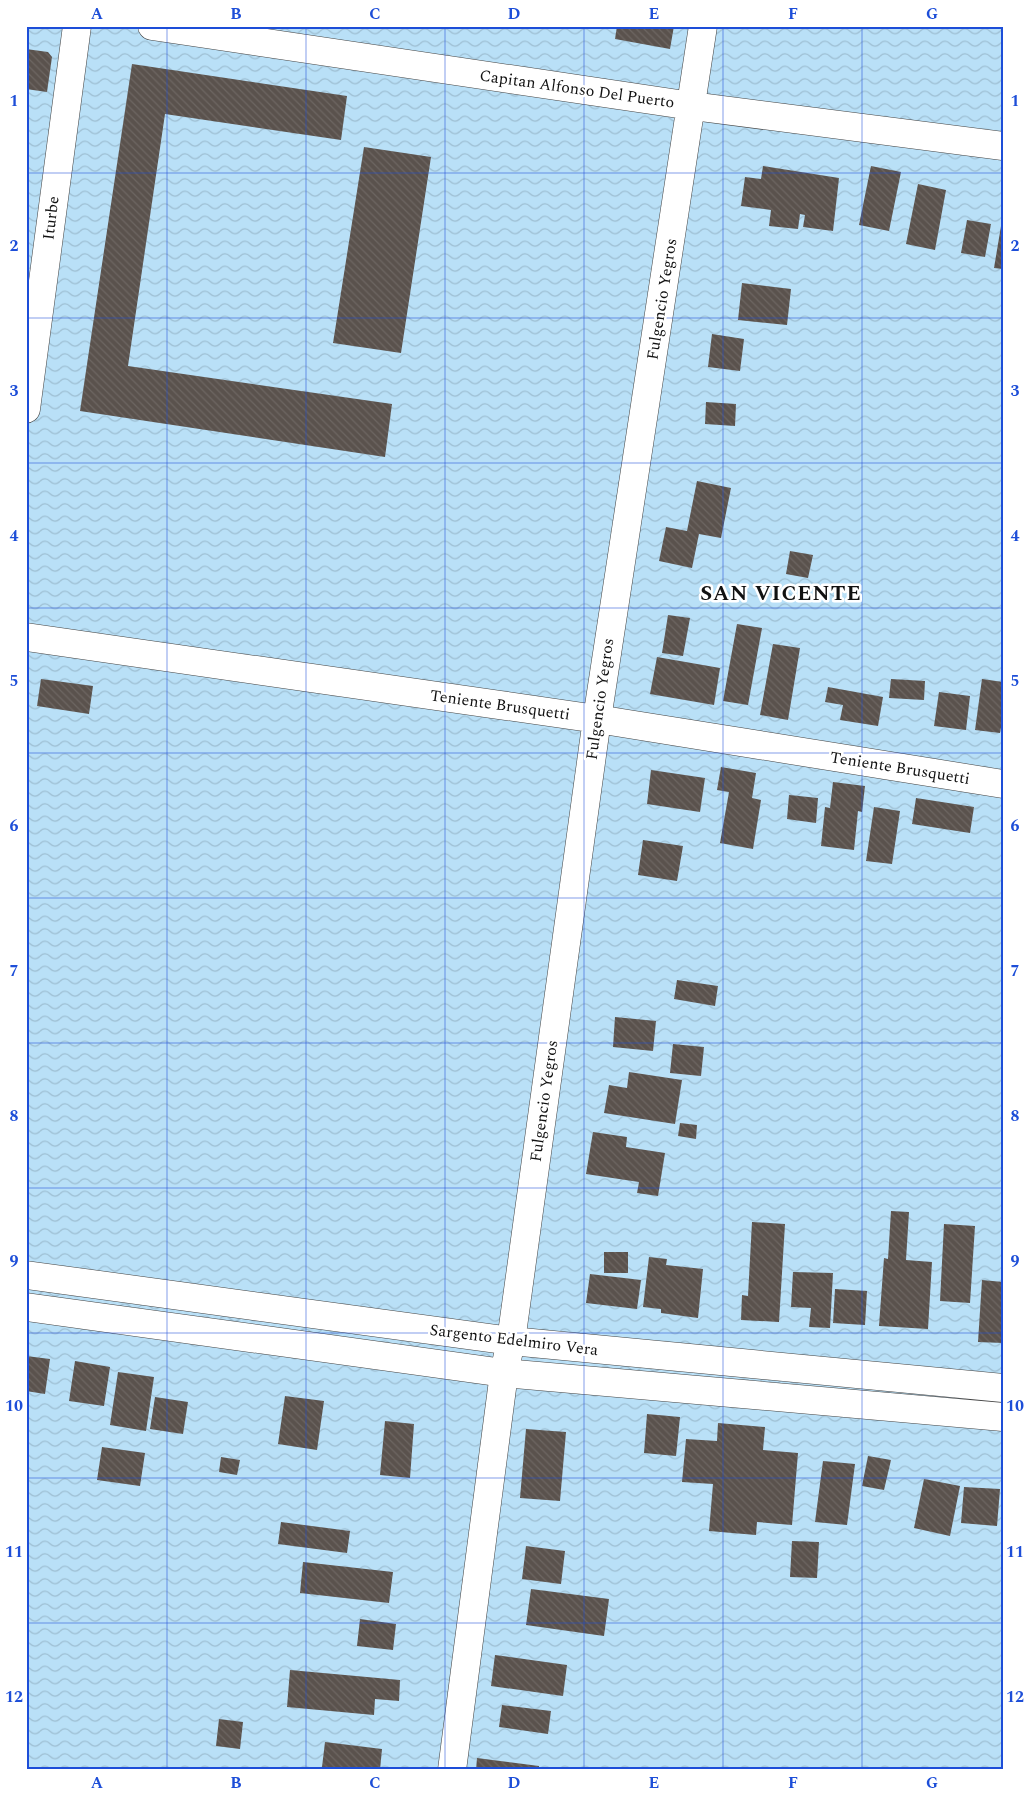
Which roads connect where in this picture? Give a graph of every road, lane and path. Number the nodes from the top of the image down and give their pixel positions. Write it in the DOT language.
graph roads {
  1 [pos="76,26"];
  2 [pos="152,26"];
  3 [pos="703,26"];
  4 [pos="692,106"];
  5 [pos="1003,146"];
  6 [pos="26,409"];
  7 [pos="26,637"];
  8 [pos="597,719"];
  9 [pos="1003,784"];
  10 [pos="26,1275"];
  11 [pos="26,1307"];
  12 [pos="511,1342"];
  13 [pos="504,1373"];
  14 [pos="1003,1388"];
  15 [pos="1003,1417"];
  16 [pos="452,1770"];
  1 -- 6 [label="street, Iturbe"];
  2 -- 4 [label="street, Capitan Alfonso Del Puerto"];
  3 -- 4 [label="street, Fulgencio Yegros"];
  4 -- 5 [label="street, Capitan Alfonso Del Puerto"];
  4 -- 8 [label="street, Fulgencio Yegros"];
  7 -- 8 [label="street, Teniente Brusquetti"];
  8 -- 9 [label="street, Teniente Brusquetti"];
  8 -- 12 [label="street, Fulgencio Yegros"];
  10 -- 12 [label="street, Sargento Edelmiro Vera"];
  11 -- 13 [label="street, Sargento Edelmiro Vera"];
  12 -- 13 [label="street, Fulgencio Yegros"];
  12 -- 14 [label="street, Sargento Edelmiro Vera"];
  13 -- 15 [label="street, Sargento Edelmiro Vera"];
  13 -- 16 [label="street, Fulgencio Yegros"];
}
